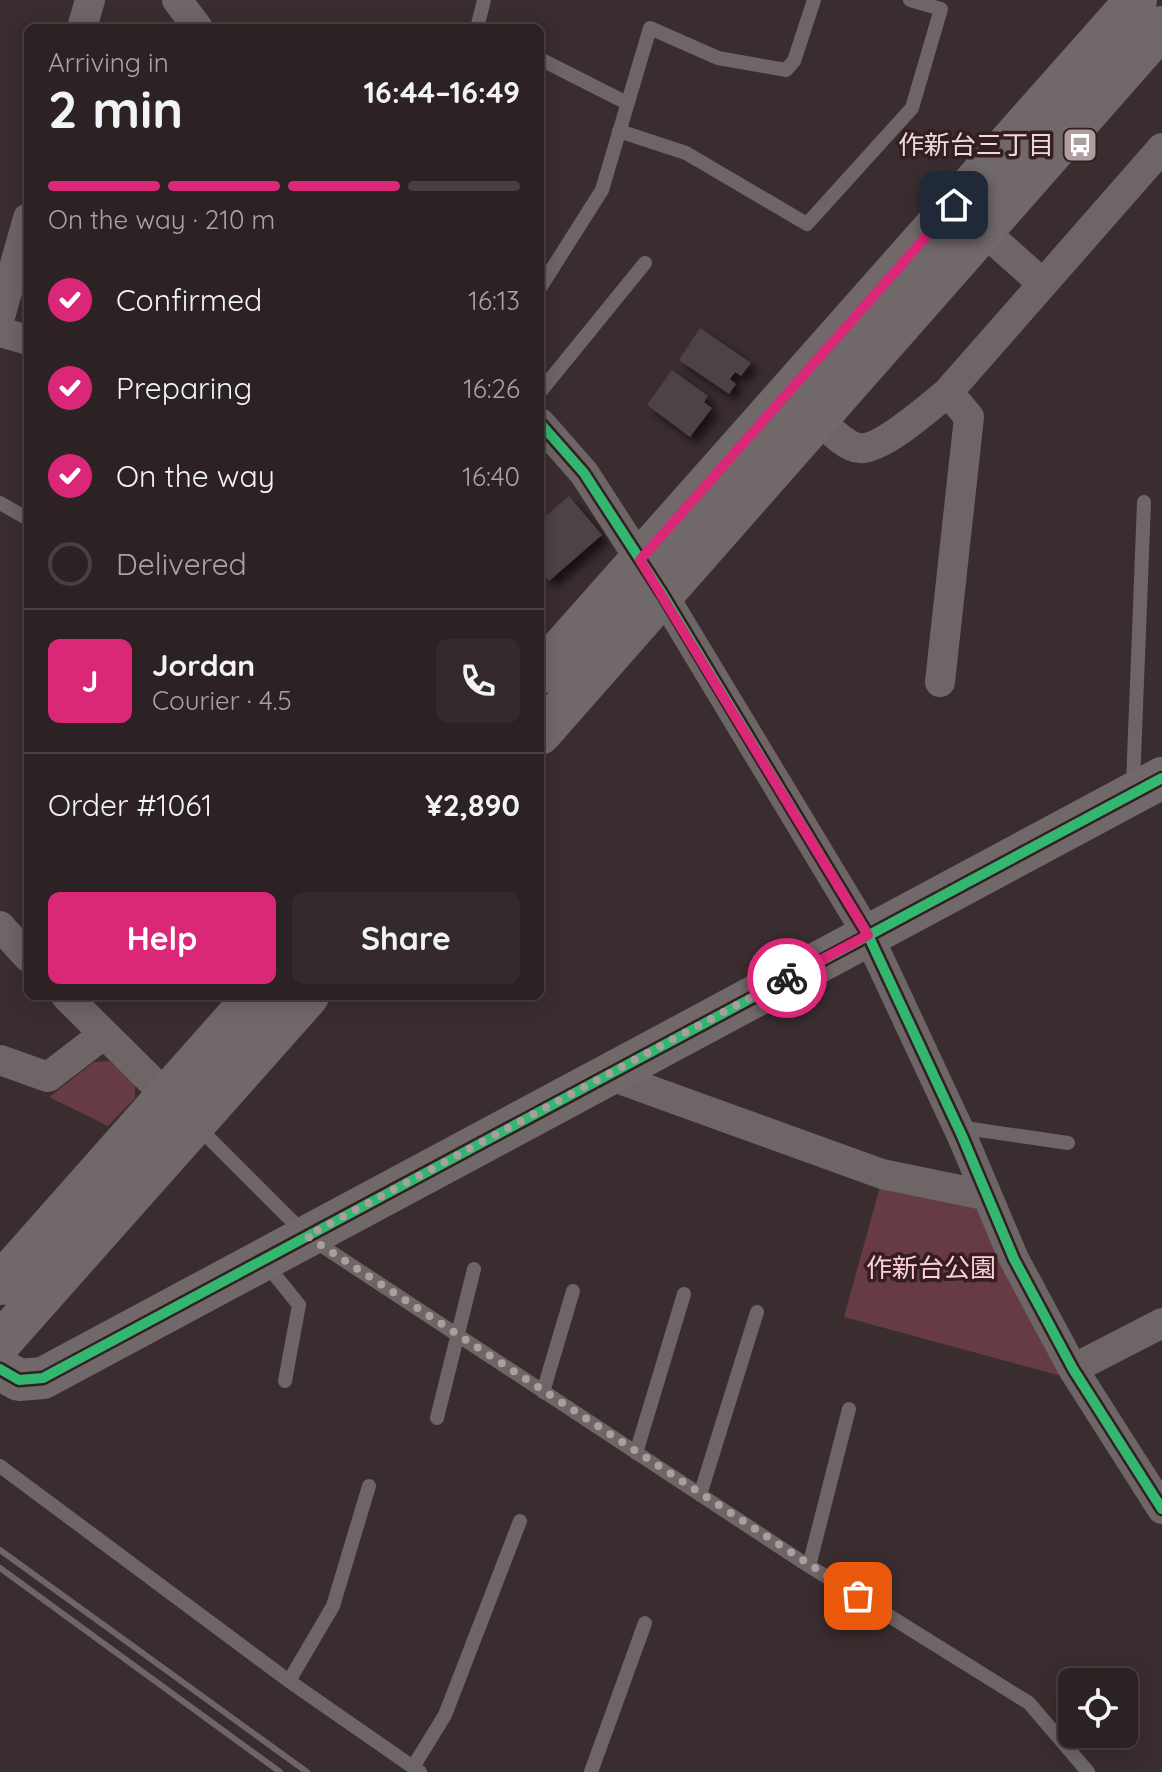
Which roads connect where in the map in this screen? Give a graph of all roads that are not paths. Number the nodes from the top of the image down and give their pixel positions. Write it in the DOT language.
graph roads {
  1 [pos="90,0"];
  2 [pos="177,0"];
  3 [pos="484,0"];
  4 [pos="814,0"];
  5 [pos="910,0"];
  6 [pos="1136,0"];
  7 [pos="83,24"];
  8 [pos="195,24"];
  9 [pos="478,24"];
  10 [pos="1162,27"];
  11 [pos="544,61"];
  12 [pos="627,103"];
  13 [pos="619,131"];
  14 [pos="1162,148"];
  15 [pos="969,218"];
  16 [pos="24,232"];
  17 [pos="645,263"];
  18 [pos="544,282"];
  19 [pos="1042,283"];
  20 [pos="0,317"];
  21 [pos="0,332"];
  22 [pos="24,339"];
  23 [pos="544,387"];
  24 [pos="948,392"];
  25 [pos="818,419"];
  26 [pos="544,428"];
  27 [pos="1144,502"];
  28 [pos="0,503"];
  29 [pos="24,517"];
  30 [pos="640,560"];
  31 [pos="663,595"];
  32 [pos="544,668"];
  33 [pos="940,682"];
  34 [pos="544,729"];
  35 [pos="1148,786"];
  36 [pos="0,926"];
  37 [pos="868,935"];
  38 [pos="24,953"];
  39 [pos="70,1000"];
  40 [pos="252,1000"];
  41 [pos="304,1000"];
  42 [pos="104,1034"];
  43 [pos="0,1060"];
  44 [pos="608,1075"];
  45 [pos="181,1110"];
  46 [pos="958,1127"];
  47 [pos="1068,1143"];
  48 [pos="984,1195"];
  49 [pos="307,1236"];
  50 [pos="263,1260"];
  51 [pos="474,1269"];
  52 [pos="0,1284"];
  53 [pos="573,1291"];
  54 [pos="684,1294"];
  55 [pos="757,1312"];
  56 [pos="1162,1323"];
  57 [pos="457,1334"];
  58 [pos="0,1343"];
  59 [pos="0,1369"];
  60 [pos="1073,1369"];
  61 [pos="285,1381"];
  62 [pos="543,1392"];
  63 [pos="849,1409"];
  64 [pos="437,1418"];
  65 [pos="636,1453"];
  66 [pos="0,1466"];
  67 [pos="369,1486"];
  68 [pos="700,1495"];
  69 [pos="1162,1509"];
  70 [pos="520,1521"];
  71 [pos="809,1566"];
  72 [pos="645,1623"];
  73 [pos="289,1681"];
  74 [pos="417,1769"];
  75 [pos="591,1772"];
  76 [pos="1088,1772"];
  1 -- 7 [label="street"];
  2 -- 8 [label="street"];
  3 -- 9 [label="lane"];
  4 -- 12 [label="lane"];
  5 -- 13 [label="lane"];
  6 -- 15 [label="street"];
  10 -- 15 [label="street"];
  11 -- 12 [label="lane"];
  12 -- 13 [label="lane"];
  13 -- 18 [label="lane"];
  14 -- 19 [label="street"];
  15 -- 19 [label="street"];
  15 -- 25 [label="street"];
  15 -- 30 [label="street"];
  16 -- 20 [label="street"];
  17 -- 23 [label="lane"];
  19 -- 24 [label="street"];
  21 -- 22 [label="street"];
  24 -- 25 [label="street"];
  24 -- 33 [label="street"];
  25 -- 31 [label="street"];
  26 -- 30 [label="street"];
  27 -- 35 [label="lane"];
  28 -- 29 [label="lane"];
  30 -- 31 [label="street"];
  30 -- 32 [label="street"];
  31 -- 34 [label="street"];
  31 -- 37 [label="street"];
  35 -- 37 [label="street"];
  36 -- 38 [label="street"];
  37 -- 44 [label="street"];
  37 -- 46 [label="street"];
  39 -- 42 [label="street"];
  40 -- 45 [label="street"];
  41 -- 45 [label="street"];
  42 -- 43 [label="street"];
  42 -- 45 [label="street"];
  44 -- 48 [label="street"];
  44 -- 49 [label="street"];
  45 -- 49 [label="lane"];
  45 -- 52 [label="street"];
  45 -- 58 [label="street"];
  46 -- 47 [label="lane"];
  46 -- 48 [label="street"];
  48 -- 60 [label="street"];
  49 -- 50 [label="street"];
  49 -- 57 [label="lane"];
  50 -- 59 [label="street"];
  50 -- 61 [label="lane"];
  51 -- 57 [label="lane"];
  53 -- 62 [label="lane"];
  54 -- 65 [label="lane"];
  55 -- 68 [label="lane"];
  56 -- 60 [label="street"];
  57 -- 62 [label="lane"];
  57 -- 64 [label="lane"];
  60 -- 69 [label="street"];
  62 -- 65 [label="lane"];
  63 -- 71 [label="lane"];
  65 -- 68 [label="lane"];
  66 -- 73 [label="lane"];
  67 -- 73 [label="lane"];
  68 -- 71 [label="lane"];
  70 -- 74 [label="lane"];
  71 -- 76 [label="lane"];
  72 -- 75 [label="lane"];
  73 -- 74 [label="lane"];
}
